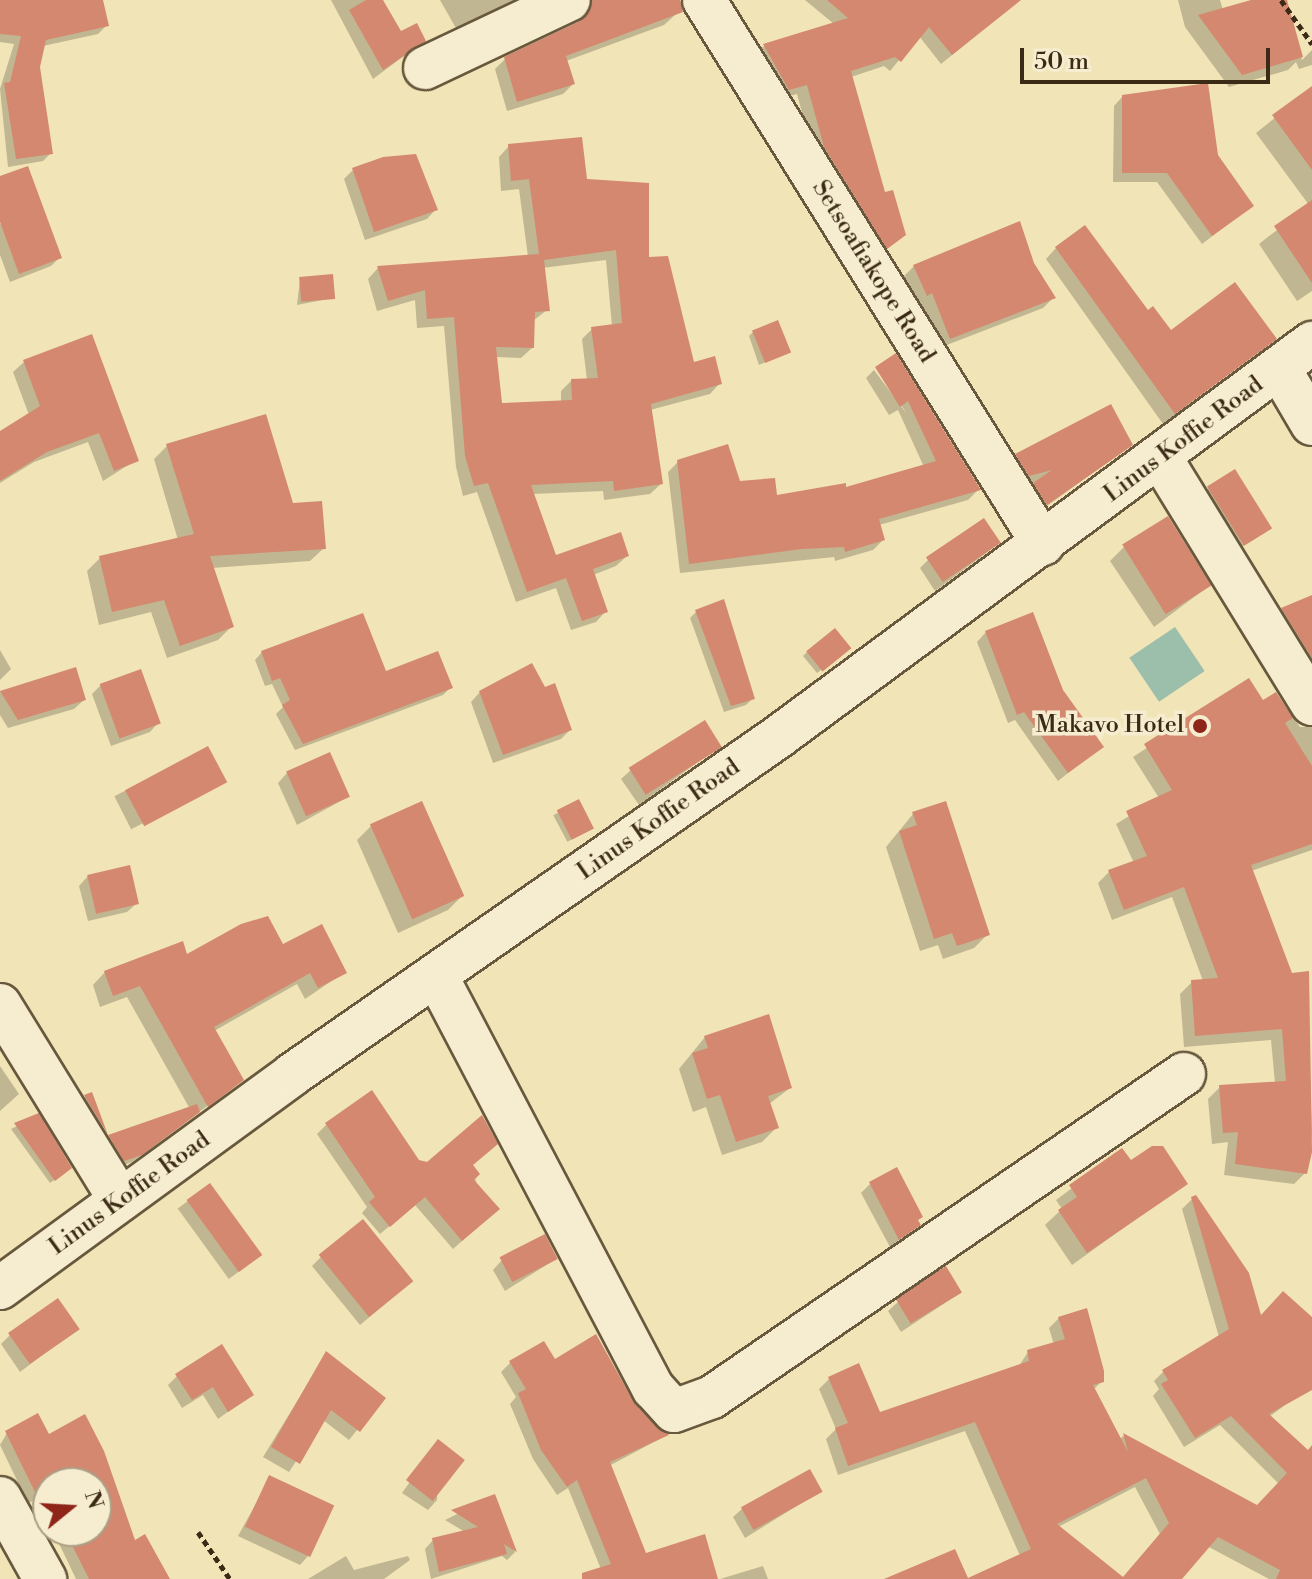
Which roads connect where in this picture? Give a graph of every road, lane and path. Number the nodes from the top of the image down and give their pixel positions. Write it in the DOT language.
graph roads {
  1 [pos="569,0"];
  2 [pos="704,0"];
  3 [pos="1281,0"];
  4 [pos="1312,44"];
  5 [pos="425,68"];
  6 [pos="1312,343"];
  7 [pos="1279,368"];
  8 [pos="1312,424"];
  9 [pos="1160,457"];
  10 [pos="1043,544"];
  11 [pos="1312,704"];
  12 [pos="436,975"];
  13 [pos="0,1005"];
  14 [pos="1184,1074"];
  15 [pos="120,1200"];
  16 [pos="0,1288"];
  17 [pos="0,1498"];
  18 [pos="198,1532"];
  19 [pos="45,1579"];
  20 [pos="230,1579"];
  1 -- 5 [label="street"];
  2 -- 10 [label="street, Setsoafiakope Road"];
  3 -- 4 [label="path"];
  6 -- 7 [label="street, Linus Koffie Road"];
  7 -- 8 [label="street"];
  7 -- 9 [label="street, Linus Koffie Road"];
  9 -- 10 [label="street, Linus Koffie Road"];
  9 -- 11 [label="street"];
  10 -- 12 [label="street, Linus Koffie Road"];
  12 -- 14 [label="street"];
  12 -- 15 [label="street, Linus Koffie Road"];
  13 -- 15 [label="street"];
  15 -- 16 [label="street, Linus Koffie Road"];
  17 -- 19 [label="street"];
  18 -- 20 [label="path"];
}
